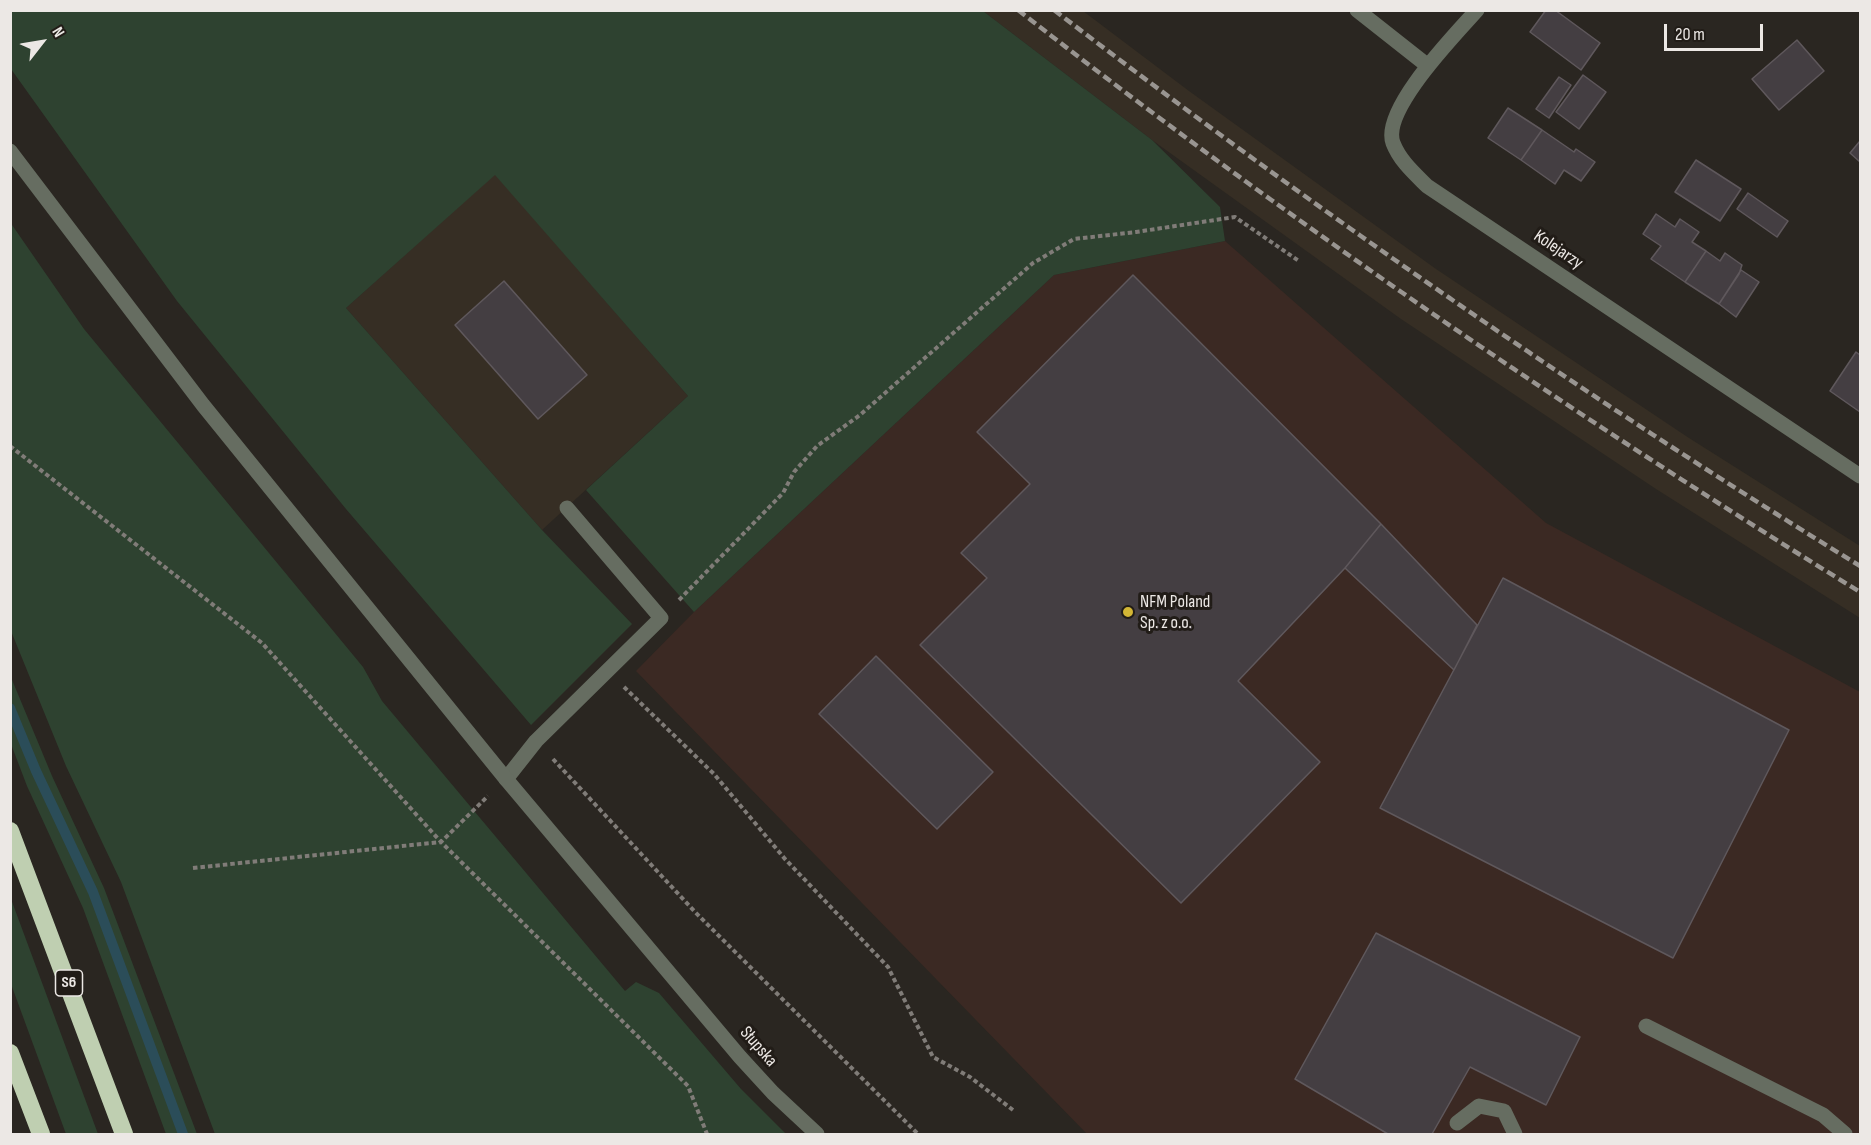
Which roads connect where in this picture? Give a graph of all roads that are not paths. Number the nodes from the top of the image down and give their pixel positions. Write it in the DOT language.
graph roads {
  1 [pos="1357,10"];
  2 [pos="1477,10"];
  3 [pos="1428,66"];
  4 [pos="10,151"];
  5 [pos="1860,476"];
  6 [pos="567,507"];
  7 [pos="506,779"];
  8 [pos="10,831"];
  9 [pos="1646,1026"];
  10 [pos="10,1053"];
  11 [pos="1457,1123"];
  12 [pos="41,1134"];
  13 [pos="124,1134"];
  14 [pos="817,1134"];
  15 [pos="1515,1134"];
  16 [pos="1845,1134"];
  1 -- 3 [label="street"];
  2 -- 3 [label="street, Kolejarzy"];
  3 -- 5 [label="street, Kolejarzy"];
  4 -- 7 [label="street, Słupska"];
  6 -- 7 [label="street"];
  7 -- 14 [label="street, Słupska"];
  8 -- 13 [label="highway, S6"];
  9 -- 16 [label="street"];
  10 -- 12 [label="highway"];
  11 -- 15 [label="street"];
}
